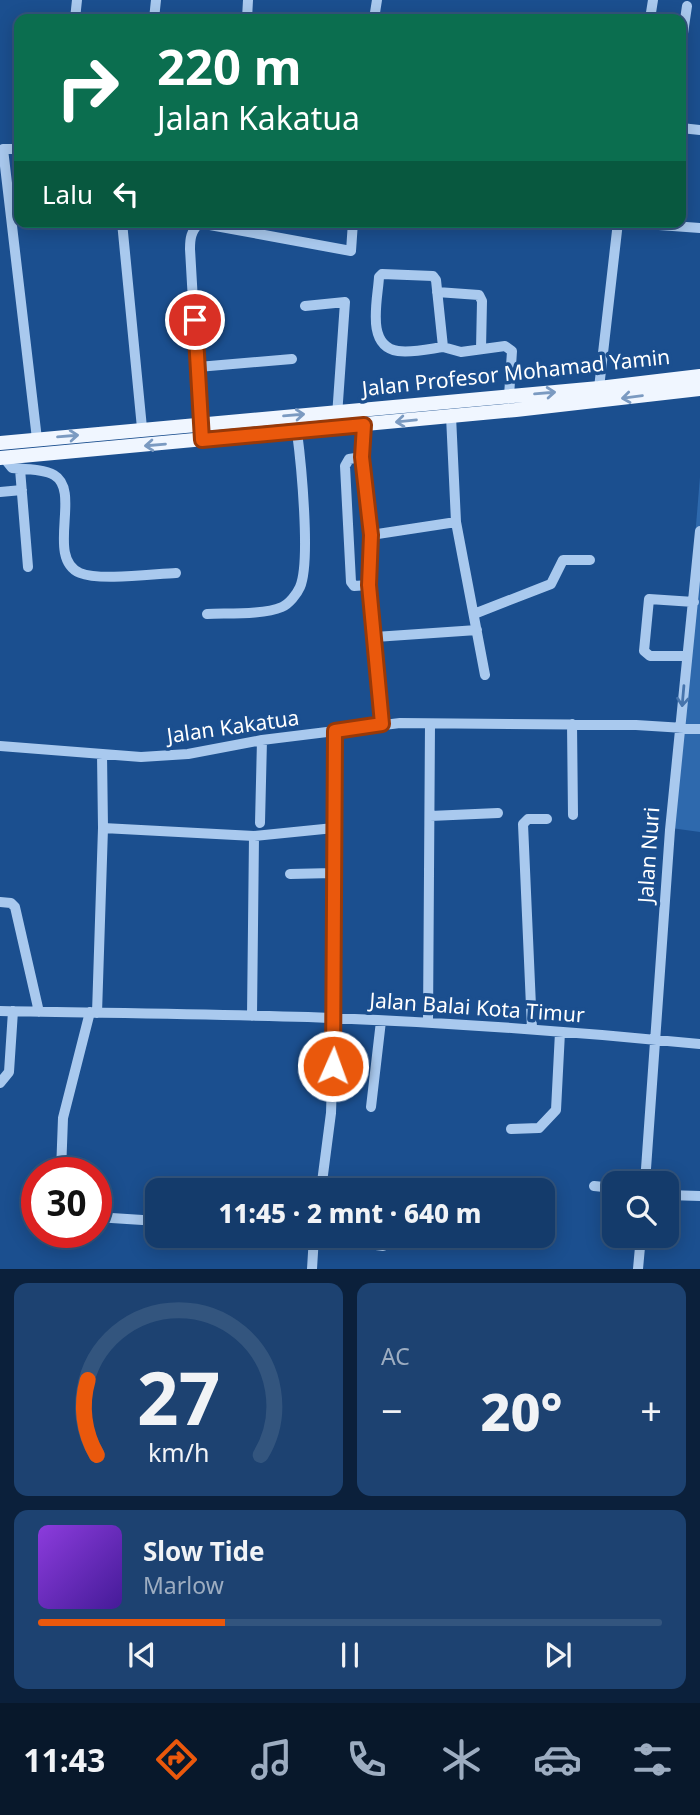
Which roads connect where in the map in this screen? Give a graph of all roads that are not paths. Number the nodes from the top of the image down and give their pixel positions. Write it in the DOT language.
graph roads {
  1 [pos="687,6"];
  2 [pos="686,14"];
  3 [pos="14,149"];
  4 [pos="123,228"];
  5 [pos="196,228"];
  6 [pos="226,228"];
  7 [pos="353,228"];
  8 [pos="617,228"];
  9 [pos="438,292"];
  10 [pos="305,306"];
  11 [pos="443,347"];
  12 [pos="481,349"];
  13 [pos="292,359"];
  14 [pos="198,367"];
  15 [pos="700,376"];
  16 [pos="599,388"];
  17 [pos="700,389"];
  18 [pos="509,396"];
  19 [pos="337,411"];
  20 [pos="451,416"];
  21 [pos="200,423"];
  22 [pos="364,425"];
  23 [pos="142,428"];
  24 [pos="338,428"];
  25 [pos="297,432"];
  26 [pos="37,439"];
  27 [pos="202,440"];
  28 [pos="0,443"];
  29 [pos="362,457"];
  30 [pos="2,458"];
  31 [pos="20,469"];
  32 [pos="22,490"];
  33 [pos="0,492"];
  34 [pos="456,522"];
  35 [pos="700,531"];
  36 [pos="371,535"];
  37 [pos="590,561"];
  38 [pos="28,567"];
  39 [pos="176,573"];
  40 [pos="369,585"];
  41 [pos="694,602"];
  42 [pos="207,614"];
  43 [pos="474,614"];
  44 [pos="477,630"];
  45 [pos="375,637"];
  46 [pos="687,656"];
  47 [pos="485,675"];
  48 [pos="382,724"];
  49 [pos="430,724"];
  50 [pos="572,724"];
  51 [pos="681,727"];
  52 [pos="700,729"];
  53 [pos="335,731"];
  54 [pos="262,740"];
  55 [pos="0,746"];
  56 [pos="102,754"];
  57 [pos="498,813"];
  58 [pos="573,815"];
  59 [pos="430,816"];
  60 [pos="547,819"];
  61 [pos="260,823"];
  62 [pos="103,828"];
  63 [pos="334,828"];
  64 [pos="254,836"];
  65 [pos="333,873"];
  66 [pos="290,874"];
  67 [pos="0,902"];
  68 [pos="0,1011"];
  69 [pos="13,1011"];
  70 [pos="39,1012"];
  71 [pos="93,1012"];
  72 [pos="252,1016"];
  73 [pos="334,1019"];
  74 [pos="381,1021"];
  75 [pos="428,1023"];
  76 [pos="532,1029"];
  77 [pos="560,1032"];
  78 [pos="656,1040"];
  79 [pos="700,1044"];
  80 [pos="0,1083"];
  81 [pos="372,1107"];
  82 [pos="511,1129"];
  83 [pos="62,1157"];
  84 [pos="646,1171"];
  85 [pos="323,1178"];
  86 [pos="594,1186"];
  87 [pos="602,1187"];
  88 [pos="679,1195"];
  89 [pos="700,1196"];
  90 [pos="112,1218"];
  91 [pos="145,1220"];
  92 [pos="313,1248"];
  93 [pos="639,1248"];
  94 [pos="312,1269"];
  95 [pos="638,1269"];
  1 -- 2 [label="street"];
  3 -- 26 [label="street"];
  4 -- 23 [label="street"];
  5 -- 14 [label="street"];
  6 -- 7 [label="street"];
  8 -- 16 [label="street"];
  9 -- 11 [label="street"];
  9 -- 11 [label="street"];
  9 -- 12 [label="street"];
  10 -- 19 [label="street, Jalan Profesor Mohamad Yamin"];
  11 -- 12 [label="street"];
  12 -- 18 [label="street"];
  13 -- 14 [label="street"];
  14 -- 21 [label="street"];
  15 -- 16 [label="main road, Jalan Profesor Mohamad Yamin"];
  18 -- 16 [label="main road, Jalan Profesor Mohamad Yamin, one-way"];
  17 -- 20 [label="main road, Jalan Profesor Mohamad Yamin, one-way"];
  18 -- 19 [label="main road, Jalan Profesor Mohamad Yamin"];
  21 -- 19 [label="main road, Jalan Profesor Mohamad Yamin, one-way"];
  19 -- 24 [label="street, Jalan Profesor Mohamad Yamin"];
  20 -- 22 [label="main road, Jalan Profesor Mohamad Yamin, one-way"];
  20 -- 34 [label="street"];
  21 -- 23 [label="main road, Jalan Profesor Mohamad Yamin"];
  21 -- 27 [label="main road"];
  22 -- 24 [label="main road, Jalan Profesor Mohamad Yamin"];
  22 -- 29 [label="street"];
  26 -- 23 [label="main road, Jalan Profesor Mohamad Yamin, one-way"];
  24 -- 25 [label="main road, Jalan Profesor Mohamad Yamin"];
  25 -- 27 [label="main road, Jalan Profesor Mohamad Yamin"];
  25 -- 42 [label="street"];
  26 -- 28 [label="main road, Jalan Profesor Mohamad Yamin"];
  27 -- 30 [label="main road, Jalan Profesor Mohamad Yamin, one-way"];
  29 -- 36 [label="street"];
  29 -- 40 [label="street"];
  30 -- 31 [label="street"];
  31 -- 32 [label="street"];
  31 -- 39 [label="street"];
  32 -- 33 [label="street"];
  32 -- 38 [label="street"];
  34 -- 36 [label="street"];
  34 -- 43 [label="street"];
  35 -- 41 [label="street, Jalan Nuri"];
  36 -- 40 [label="street"];
  37 -- 43 [label="street"];
  40 -- 45 [label="street"];
  41 -- 46 [label="street, Jalan Nuri"];
  41 -- 46 [label="street"];
  43 -- 44 [label="street"];
  44 -- 45 [label="street"];
  44 -- 47 [label="street"];
  45 -- 48 [label="street"];
  46 -- 51 [label="street, Jalan Nuri, one-way"];
  48 -- 49 [label="street, Jalan Kakatua"];
  48 -- 53 [label="street, Jalan Kakatua"];
  49 -- 50 [label="street, Jalan Kakatua"];
  49 -- 59 [label="street"];
  50 -- 51 [label="street, Jalan Kakatua"];
  50 -- 58 [label="street"];
  51 -- 52 [label="street, Jalan Kakatua"];
  51 -- 78 [label="street, Jalan Nuri"];
  53 -- 54 [label="street, Jalan Kakatua"];
  53 -- 63 [label="street"];
  54 -- 56 [label="street, Jalan Kakatua"];
  54 -- 61 [label="street"];
  55 -- 56 [label="street, Jalan Kakatua"];
  56 -- 62 [label="street"];
  57 -- 59 [label="street"];
  59 -- 75 [label="street"];
  60 -- 76 [label="street"];
  62 -- 64 [label="street"];
  62 -- 71 [label="street"];
  63 -- 64 [label="street"];
  63 -- 65 [label="street"];
  64 -- 72 [label="street"];
  65 -- 66 [label="street"];
  65 -- 73 [label="street"];
  67 -- 70 [label="street"];
  68 -- 69 [label="street, Jalan Balai Kota Timur"];
  69 -- 70 [label="street, Jalan Balai Kota Timur"];
  69 -- 80 [label="street"];
  70 -- 71 [label="street, Jalan Balai Kota Timur"];
  71 -- 72 [label="street, Jalan Balai Kota Timur"];
  71 -- 83 [label="street"];
  72 -- 73 [label="street, Jalan Balai Kota Timur"];
  73 -- 74 [label="street, Jalan Balai Kota Timur"];
  73 -- 85 [label="street"];
  74 -- 75 [label="street, Jalan Balai Kota Timur"];
  74 -- 81 [label="street"];
  75 -- 76 [label="street, Jalan Balai Kota Timur"];
  76 -- 77 [label="street, Jalan Balai Kota Timur"];
  77 -- 78 [label="street, Jalan Balai Kota Timur"];
  77 -- 82 [label="street"];
  78 -- 79 [label="street, Jalan Balai Kota Timur"];
  78 -- 84 [label="street, Jalan Nuri"];
  86 -- 87 [label="street"];
  88 -- 89 [label="street"];
  90 -- 91 [label="street"];
  92 -- 94 [label="street"];
  93 -- 95 [label="street"];
}
